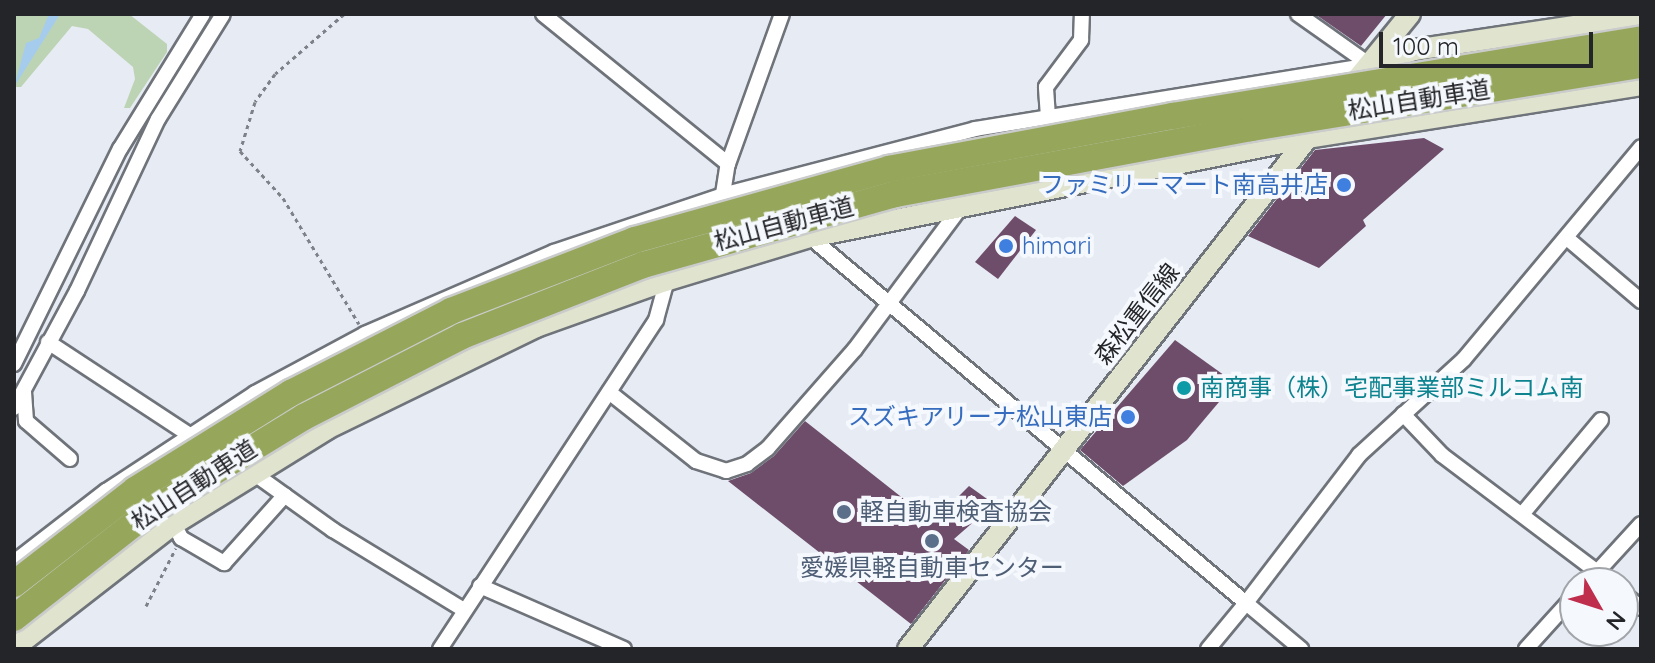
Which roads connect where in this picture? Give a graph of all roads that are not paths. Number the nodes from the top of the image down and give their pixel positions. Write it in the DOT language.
graph roads {
  1 [pos="203,14"];
  2 [pos="223,14"];
  3 [pos="543,14"];
  4 [pos="782,14"];
  5 [pos="1082,14"];
  6 [pos="1298,14"];
  7 [pos="1410,14"];
  8 [pos="1641,16"];
  9 [pos="1641,39"];
  10 [pos="1370,65"];
  11 [pos="1641,65"];
  12 [pos="1641,85"];
  13 [pos="1048,117"];
  14 [pos="1307,138"];
  15 [pos="1641,147"];
  16 [pos="728,164"];
  17 [pos="726,194"];
  18 [pos="960,208"];
  19 [pos="810,237"];
  20 [pos="1568,239"];
  21 [pos="665,281"];
  22 [pos="1641,301"];
  23 [pos="888,304"];
  24 [pos="48,342"];
  25 [pos="14,364"];
  26 [pos="24,391"];
  27 [pos="609,392"];
  28 [pos="14,408"];
  29 [pos="1403,414"];
  30 [pos="1601,420"];
  31 [pos="188,434"];
  32 [pos="1063,451"];
  33 [pos="70,459"];
  34 [pos="252,472"];
  35 [pos="285,495"];
  36 [pos="1524,512"];
  37 [pos="1641,524"];
  38 [pos="178,531"];
  39 [pos="14,562"];
  40 [pos="1593,567"];
  41 [pos="1602,567"];
  42 [pos="14,584"];
  43 [pos="480,586"];
  44 [pos="1246,603"];
  45 [pos="464,610"];
  46 [pos="1559,613"];
  47 [pos="14,618"];
  48 [pos="14,648"];
  49 [pos="440,649"];
  50 [pos="624,649"];
  51 [pos="908,649"];
  52 [pos="1208,649"];
  53 [pos="1301,649"];
  54 [pos="1526,649"];
  1 -- 25 [label="street"];
  2 -- 24 [label="street"];
  3 -- 16 [label="street"];
  4 -- 16 [label="street"];
  5 -- 13 [label="street"];
  6 -- 10 [label="street"];
  7 -- 10 [label="street, 森松重信線"];
  8 -- 10 [label="street"];
  9 -- 42 [label="highway, 松山自動車道, bridge"];
  10 -- 13 [label="street"];
  10 -- 14 [label="street, 森松重信線"];
  11 -- 47 [label="highway, 松山自動車道, bridge"];
  12 -- 14 [label="street"];
  13 -- 17 [label="street"];
  14 -- 18 [label="street"];
  14 -- 32 [label="street, 森松重信線"];
  15 -- 20 [label="street"];
  16 -- 17 [label="street"];
  17 -- 21 [label="street"];
  17 -- 31 [label="street"];
  18 -- 19 [label="street"];
  18 -- 23 [label="street"];
  19 -- 21 [label="street"];
  19 -- 23 [label="street"];
  20 -- 22 [label="street"];
  20 -- 29 [label="street"];
  21 -- 27 [label="street"];
  21 -- 34 [label="street"];
  23 -- 27 [label="street"];
  23 -- 32 [label="street"];
  24 -- 26 [label="street"];
  24 -- 31 [label="street"];
  26 -- 28 [label="street"];
  26 -- 33 [label="street"];
  27 -- 43 [label="street"];
  29 -- 36 [label="street"];
  29 -- 44 [label="street"];
  30 -- 36 [label="street"];
  31 -- 39 [label="street"];
  32 -- 44 [label="street"];
  32 -- 51 [label="street, 森松重信線"];
  34 -- 35 [label="street"];
  34 -- 38 [label="street"];
  35 -- 38 [label="street"];
  35 -- 45 [label="street"];
  36 -- 40 [label="street"];
  37 -- 41 [label="street"];
  38 -- 48 [label="street"];
  43 -- 45 [label="street"];
  43 -- 50 [label="street"];
  44 -- 52 [label="street"];
  44 -- 53 [label="street"];
  45 -- 49 [label="street"];
  46 -- 54 [label="street"];
}
